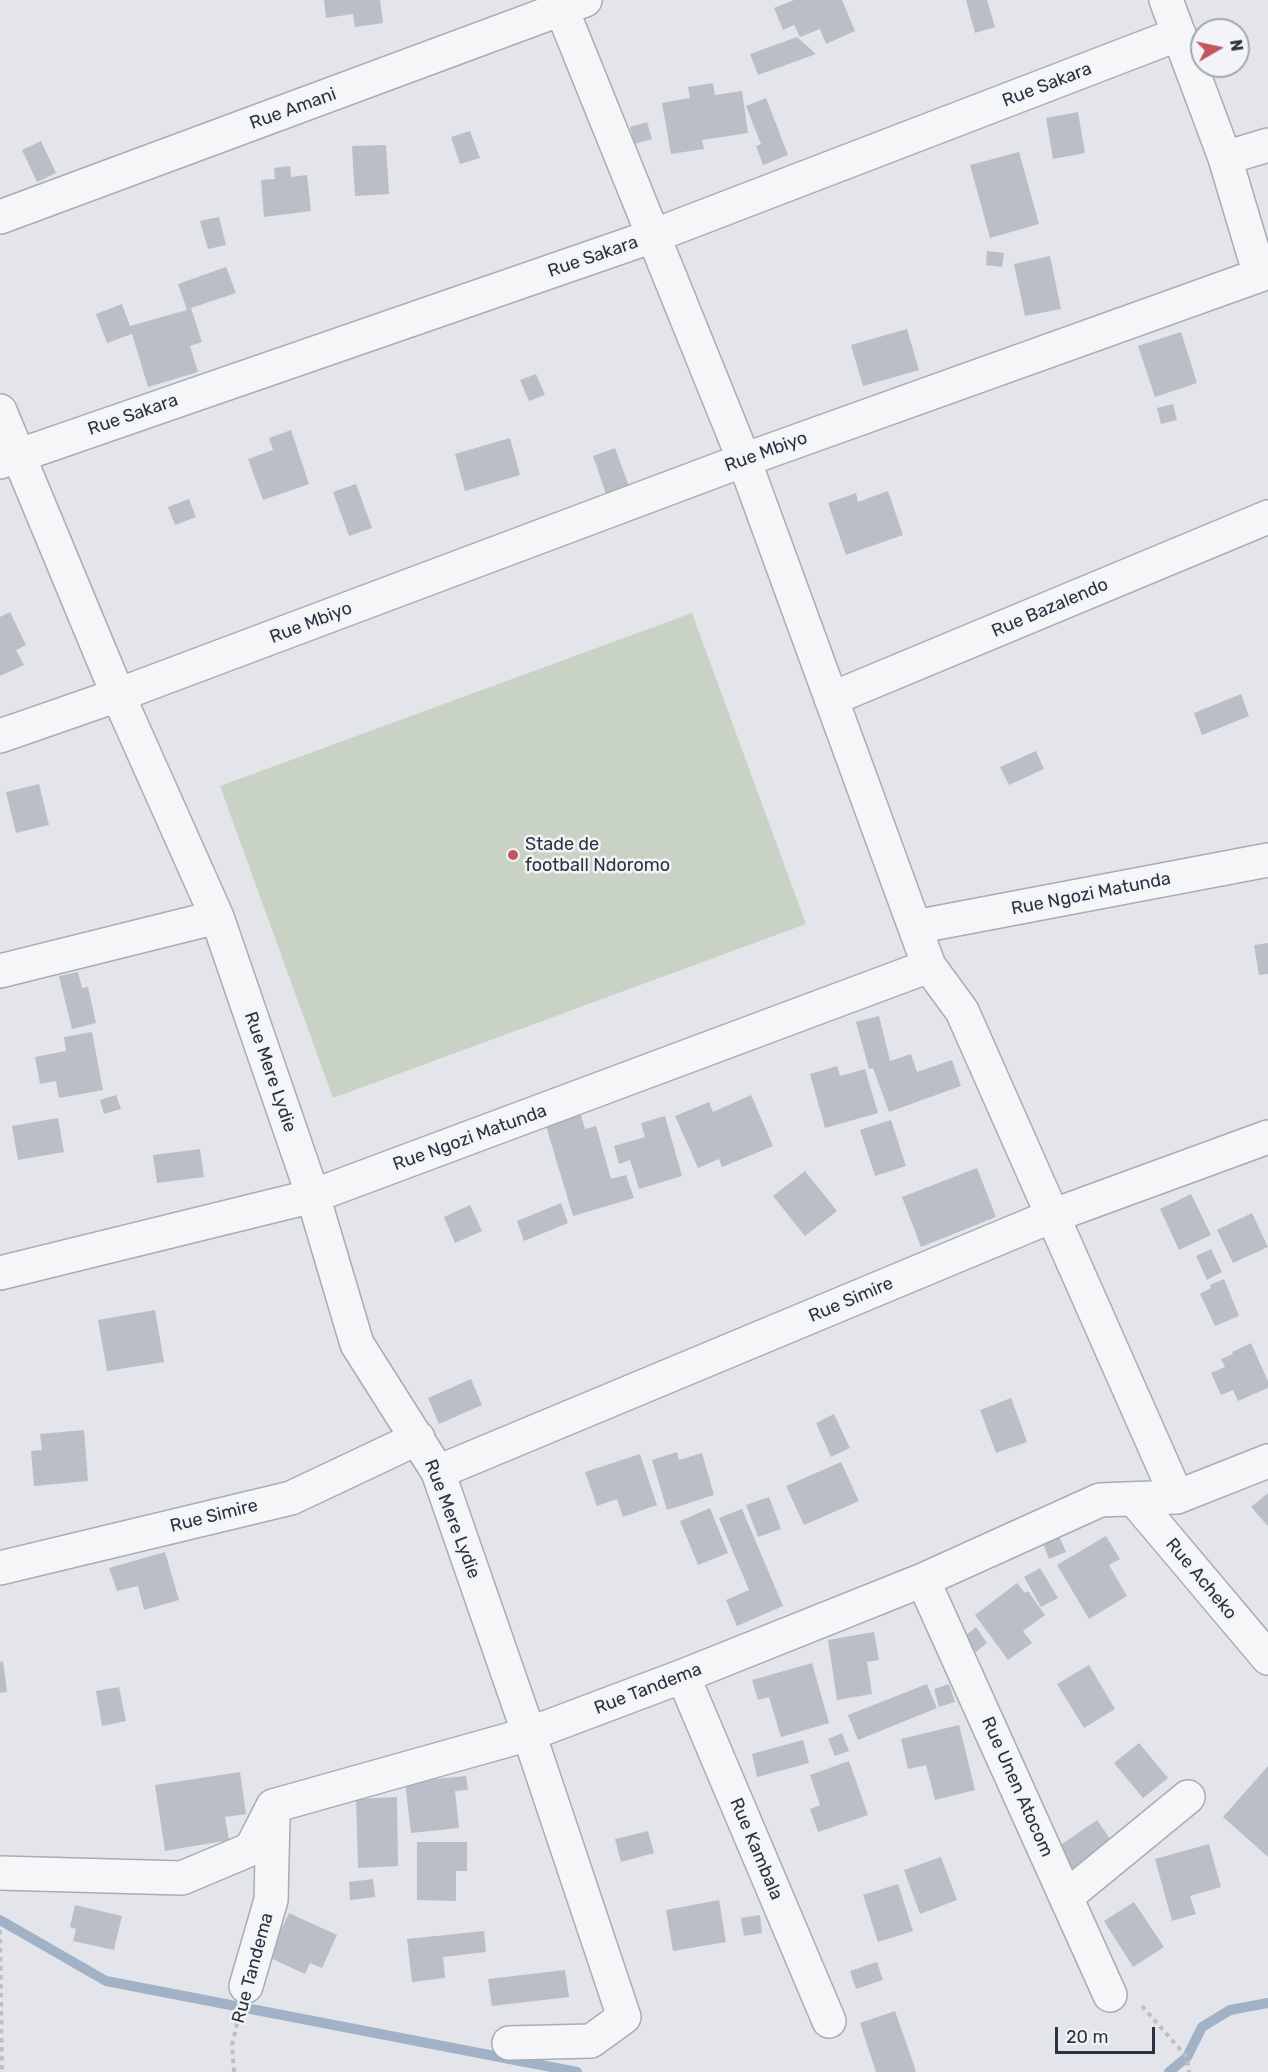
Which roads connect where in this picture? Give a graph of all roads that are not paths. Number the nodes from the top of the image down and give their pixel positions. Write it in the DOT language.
graph roads {
  1 [pos="1166,0"];
  2 [pos="568,3"];
  3 [pos="1179,34"];
  4 [pos="1268,145"];
  5 [pos="1225,158"];
  6 [pos="0,217"];
  7 [pos="653,236"];
  8 [pos="1264,284"];
  9 [pos="0,411"];
  10 [pos="9,458"];
  11 [pos="744,460"];
  12 [pos="1268,517"];
  13 [pos="118,695"];
  14 [pos="831,699"];
  15 [pos="0,736"];
  16 [pos="1268,860"];
  17 [pos="217,917"];
  18 [pos="915,927"];
  19 [pos="929,966"];
  20 [pos="0,970"];
  21 [pos="1268,1137"];
  22 [pos="313,1196"];
  23 [pos="1052,1216"];
  24 [pos="0,1273"];
  25 [pos="418,1438"];
  26 [pos="1268,1461"];
  27 [pos="438,1472"];
  28 [pos="1177,1497"];
  29 [pos="1134,1499"];
  30 [pos="0,1568"];
  31 [pos="924,1580"];
  32 [pos="1268,1658"];
  33 [pos="683,1676"];
  34 [pos="529,1734"];
  35 [pos="1188,1797"];
  36 [pos="273,1806"];
  37 [pos="0,1873"];
  38 [pos="1066,1897"];
  39 [pos="246,1986"];
  40 [pos="1110,1995"];
  41 [pos="829,2021"];
  42 [pos="509,2043"];
  1 -- 3 [label="street, Rue Mbiyo"];
  2 -- 6 [label="street, Rue Amani"];
  2 -- 7 [label="street"];
  3 -- 5 [label="street, Rue Mbiyo"];
  3 -- 7 [label="street, Rue Sakara"];
  4 -- 5 [label="street"];
  5 -- 8 [label="street, Rue Mbiyo"];
  7 -- 10 [label="street, Rue Sakara"];
  7 -- 11 [label="street"];
  8 -- 11 [label="street, Rue Mbiyo"];
  9 -- 10 [label="street, Rue Mere Lydie"];
  10 -- 13 [label="street, Rue Mere Lydie"];
  11 -- 13 [label="street, Rue Mbiyo"];
  11 -- 14 [label="street"];
  12 -- 14 [label="street, Rue Bazalendo"];
  13 -- 15 [label="street, Rue Mbiyo"];
  13 -- 17 [label="street, Rue Mere Lydie"];
  14 -- 18 [label="street"];
  16 -- 18 [label="street, Rue Ngozi Matunda"];
  17 -- 20 [label="street"];
  17 -- 22 [label="street, Rue Mere Lydie"];
  18 -- 19 [label="street"];
  19 -- 22 [label="street, Rue Ngozi Matunda"];
  19 -- 23 [label="street"];
  21 -- 23 [label="street, Rue Simire"];
  22 -- 24 [label="street, Rue Ngozi Matunda"];
  22 -- 25 [label="street, Rue Mere Lydie"];
  23 -- 27 [label="street, Rue Simire"];
  23 -- 28 [label="street"];
  25 -- 27 [label="street, Rue Mere Lydie"];
  25 -- 30 [label="street, Rue Simire"];
  26 -- 28 [label="street, Rue Tandema"];
  27 -- 34 [label="street, Rue Mere Lydie"];
  28 -- 29 [label="street, Rue Tandema"];
  29 -- 31 [label="street, Rue Tandema"];
  29 -- 32 [label="street, Rue Acheko"];
  31 -- 33 [label="street, Rue Tandema"];
  31 -- 38 [label="street, Rue Unen Atocom"];
  33 -- 34 [label="street, Rue Tandema"];
  33 -- 41 [label="street, Rue Kambala"];
  34 -- 36 [label="street, Rue Tandema"];
  34 -- 42 [label="street, Rue Mere Lydie"];
  35 -- 38 [label="street"];
  36 -- 37 [label="street"];
  36 -- 39 [label="street, Rue Tandema"];
  38 -- 40 [label="street, Rue Unen Atocom"];
}
